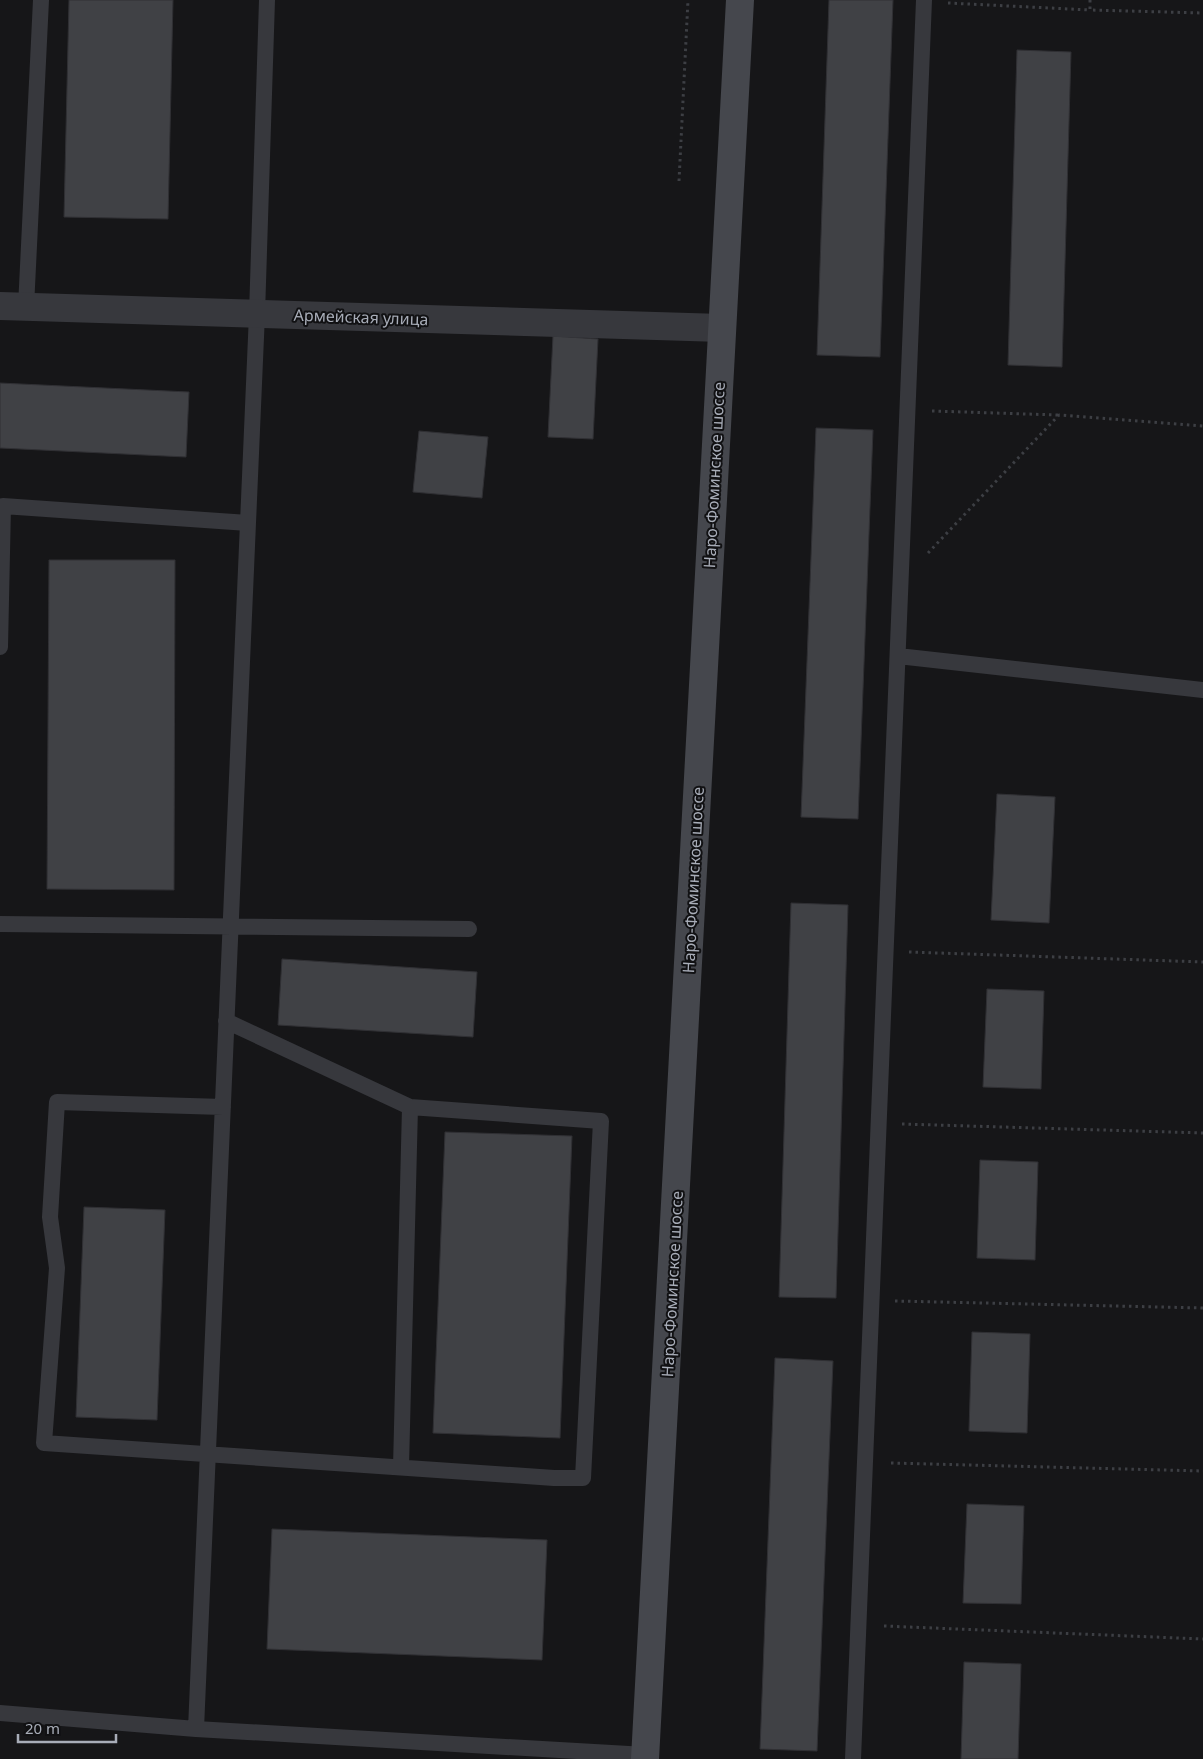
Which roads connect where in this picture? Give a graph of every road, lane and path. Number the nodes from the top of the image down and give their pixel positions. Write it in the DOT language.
graph roads {
  1 [pos="41,0"];
  2 [pos="269,0"];
  3 [pos="688,0"];
  4 [pos="740,0"];
  5 [pos="1090,0"];
  6 [pos="924,1"];
  7 [pos="1090,10"];
  8 [pos="1203,13"];
  9 [pos="679,181"];
  10 [pos="13,307"];
  11 [pos="257,314"];
  12 [pos="722,328"];
  13 [pos="908,410"];
  14 [pos="1059,415"];
  15 [pos="1203,426"];
  16 [pos="248,523"];
  17 [pos="901,581"];
  18 [pos="0,647"];
  19 [pos="898,656"];
  20 [pos="1203,690"];
  21 [pos="0,924"];
  22 [pos="230,925"];
  23 [pos="469,929"];
  24 [pos="886,951"];
  25 [pos="1203,962"];
  26 [pos="226,1021"];
  27 [pos="223,1107"];
  28 [pos="410,1107"];
  29 [pos="879,1123"];
  30 [pos="1203,1133"];
  31 [pos="872,1301"];
  32 [pos="1203,1308"];
  33 [pos="208,1453"];
  34 [pos="865,1462"];
  35 [pos="402,1467"];
  36 [pos="1203,1471"];
  37 [pos="858,1625"];
  38 [pos="1203,1640"];
  39 [pos="0,1713"];
  40 [pos="196,1729"];
  41 [pos="646,1757"];
  42 [pos="853,1759"];
  1 -- 10 [label="lane"];
  2 -- 11 [label="lane"];
  3 -- 9 [label="path"];
  4 -- 12 [label="main road, Наро-Фоминское шоссе"];
  5 -- 7 [label="path"];
  6 -- 7 [label="path"];
  6 -- 13 [label="lane"];
  7 -- 8 [label="path"];
  10 -- 11 [label="street, Армейская улица"];
  11 -- 12 [label="street, Армейская улица"];
  11 -- 16 [label="lane"];
  12 -- 41 [label="main road, Наро-Фоминское шоссе"];
  13 -- 14 [label="path"];
  13 -- 17 [label="lane"];
  14 -- 15 [label="path"];
  14 -- 17 [label="path"];
  16 -- 18 [label="lane"];
  16 -- 22 [label="lane"];
  17 -- 19 [label="lane"];
  19 -- 20 [label="lane"];
  19 -- 24 [label="lane"];
  21 -- 22 [label="lane"];
  22 -- 23 [label="lane"];
  22 -- 26 [label="lane"];
  24 -- 25 [label="path"];
  24 -- 29 [label="lane"];
  26 -- 27 [label="lane"];
  26 -- 28 [label="lane"];
  27 -- 33 [label="lane"];
  27 -- 33 [label="lane"];
  28 -- 35 [label="lane"];
  28 -- 35 [label="lane"];
  29 -- 30 [label="path"];
  29 -- 31 [label="lane"];
  31 -- 32 [label="path"];
  31 -- 34 [label="lane"];
  33 -- 35 [label="lane"];
  33 -- 40 [label="lane"];
  34 -- 36 [label="path"];
  34 -- 37 [label="lane"];
  37 -- 38 [label="path"];
  37 -- 42 [label="lane"];
  39 -- 40 [label="lane"];
  40 -- 41 [label="lane"];
}
